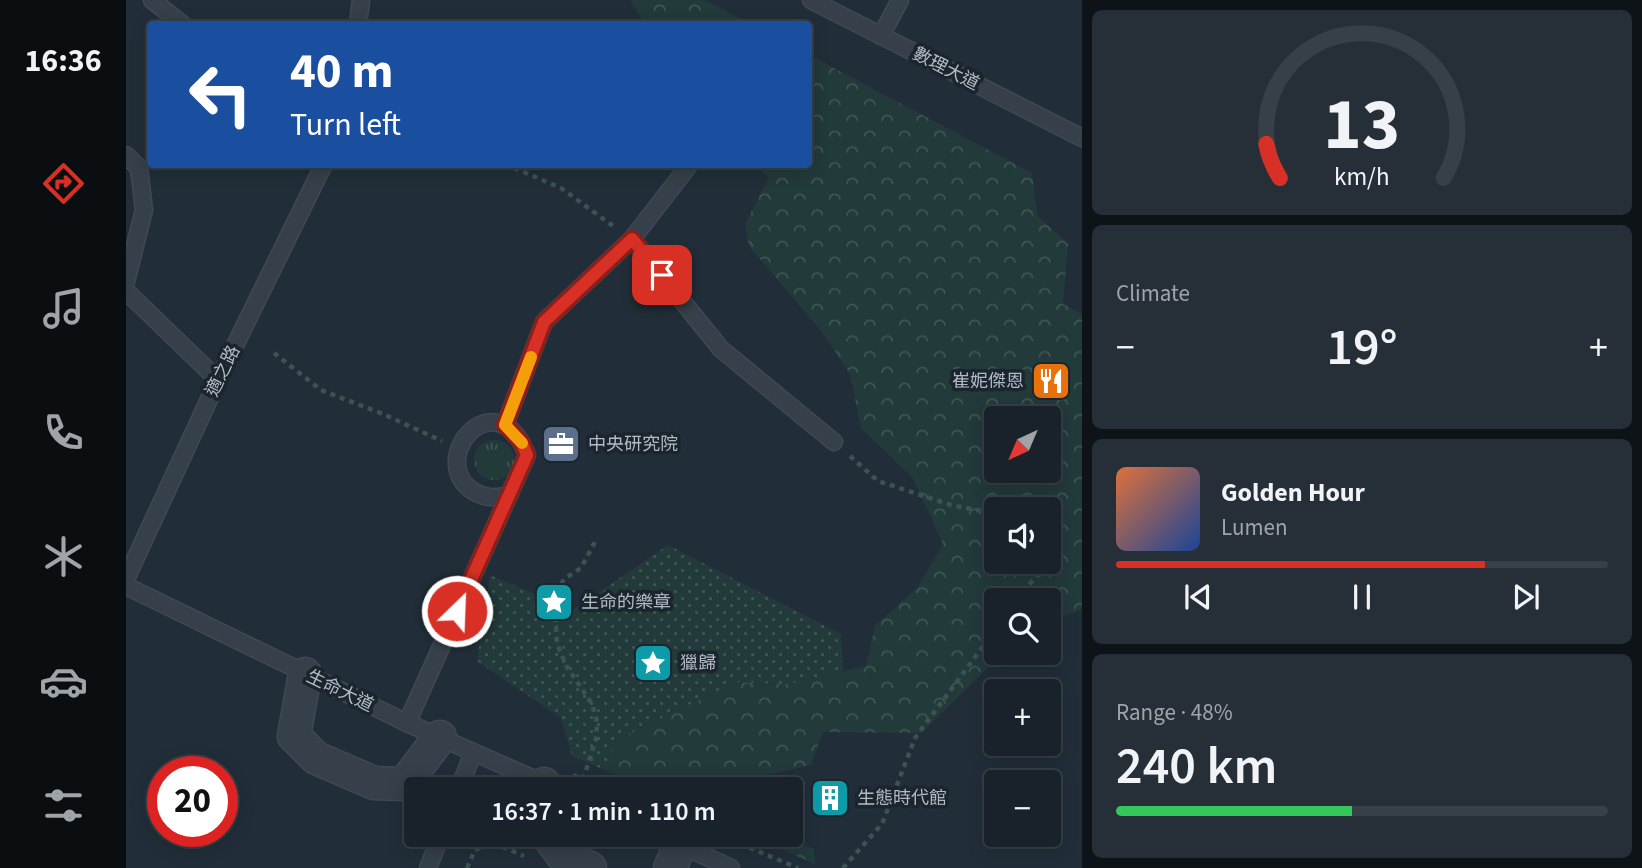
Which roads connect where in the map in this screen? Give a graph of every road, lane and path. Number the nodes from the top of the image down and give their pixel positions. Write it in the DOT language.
graph roads {
  1 [pos="152,0"];
  2 [pos="361,0"];
  3 [pos="811,0"];
  4 [pos="900,0"];
  5 [pos="178,21"];
  6 [pos="358,21"];
  7 [pos="881,36"];
  8 [pos="1082,138"];
  9 [pos="126,155"];
  10 [pos="322,168"];
  11 [pos="514,168"];
  12 [pos="687,168"];
  13 [pos="632,239"];
  14 [pos="126,282"];
  15 [pos="126,292"];
  16 [pos="274,353"];
  17 [pos="218,380"];
  18 [pos="505,425"];
  19 [pos="834,442"];
  20 [pos="457,452"];
  21 [pos="510,494"];
  22 [pos="984,512"];
  23 [pos="597,538"];
  24 [pos="126,579"];
  25 [pos="126,586"];
  26 [pos="984,645"];
  27 [pos="305,674"];
  28 [pos="407,723"];
  29 [pos="440,737"];
  30 [pos="473,753"];
  31 [pos="464,777"];
  32 [pos="526,777"];
  33 [pos="584,777"];
  34 [pos="436,847"];
  35 [pos="481,847"];
  36 [pos="540,847"];
  37 [pos="748,847"];
  38 [pos="669,849"];
  39 [pos="428,868"];
  40 [pos="467,868"];
  41 [pos="590,868"];
  42 [pos="731,868"];
  43 [pos="798,868"];
  44 [pos="843,868"];
  1 -- 5 [label="lane"];
  2 -- 6 [label="lane"];
  3 -- 7 [label="lane, 數理大道"];
  4 -- 7 [label="lane"];
  7 -- 8 [label="lane, 數理大道"];
  9 -- 14 [label="lane"];
  10 -- 17 [label="lane, 適之路"];
  11 -- 13 [label="path"];
  12 -- 13 [label="lane"];
  13 -- 18 [label="lane"];
  13 -- 19 [label="lane"];
  15 -- 17 [label="lane"];
  16 -- 20 [label="path"];
  17 -- 24 [label="lane, 適之路"];
  18 -- 20 [label="lane"];
  18 -- 21 [label="lane"];
  19 -- 22 [label="path"];
  20 -- 21 [label="lane"];
  21 -- 28 [label="lane"];
  23 -- 33 [label="path"];
  25 -- 27 [label="lane, 生命大道"];
  26 -- 44 [label="path"];
  27 -- 28 [label="lane, 生命大道"];
  27 -- 29 [label="street"];
  28 -- 29 [label="lane, 生命大道"];
  29 -- 30 [label="lane, 生命大道"];
  30 -- 31 [label="lane"];
  30 -- 32 [label="lane, 生命大道"];
  34 -- 39 [label="lane"];
  35 -- 40 [label="path"];
  36 -- 41 [label="street"];
  37 -- 43 [label="path"];
  38 -- 42 [label="lane"];
}
